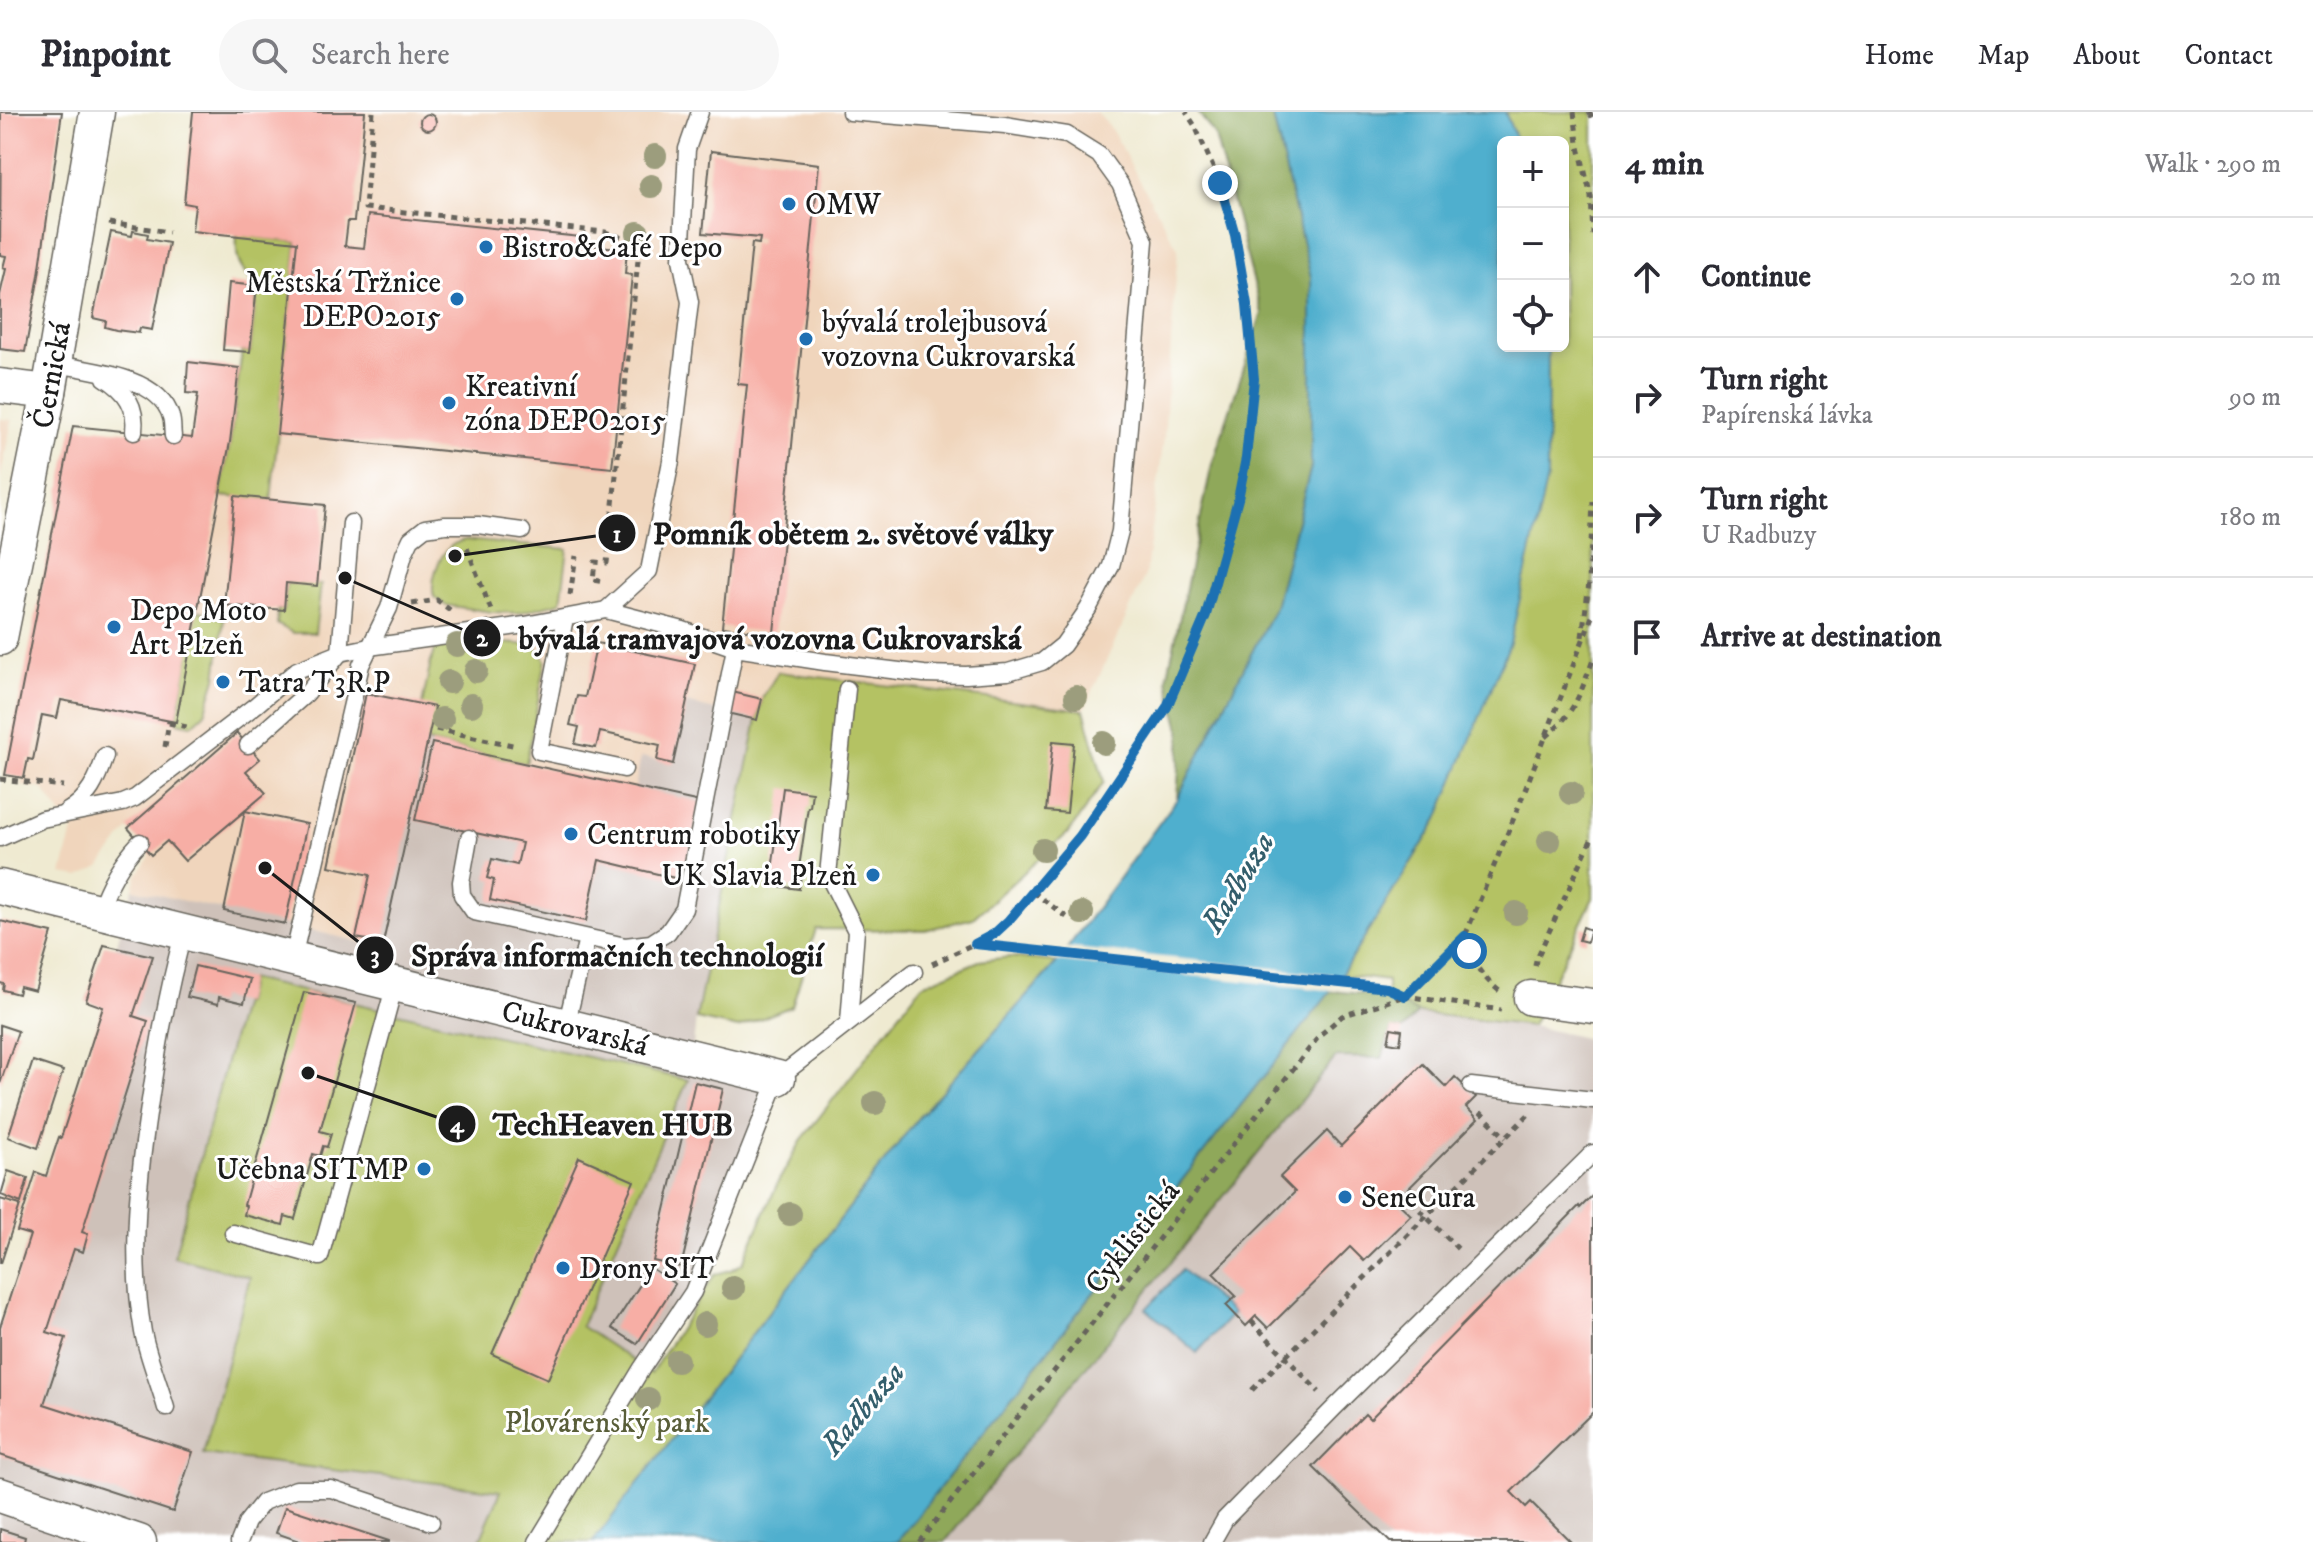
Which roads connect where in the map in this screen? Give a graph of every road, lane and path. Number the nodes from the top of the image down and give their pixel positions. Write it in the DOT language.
graph roads {
  1 [pos="97,112"];
  2 [pos="373,112"];
  3 [pos="700,112"];
  4 [pos="850,112"];
  5 [pos="1186,112"];
  6 [pos="1574,112"];
  7 [pos="1589,112"];
  8 [pos="984,118"];
  9 [pos="1593,119"];
  10 [pos="112,224"];
  11 [pos="569,228"];
  12 [pos="169,232"];
  13 [pos="1593,235"];
  14 [pos="568,236"];
  15 [pos="61,374"];
  16 [pos="0,386"];
  17 [pos="134,432"];
  18 [pos="173,436"];
  19 [pos="1593,502"];
  20 [pos="351,523"];
  21 [pos="458,525"];
  22 [pos="522,531"];
  23 [pos="10,536"];
  24 [pos="576,556"];
  25 [pos="606,588"];
  26 [pos="437,600"];
  27 [pos="606,610"];
  28 [pos="460,612"];
  29 [pos="1593,614"];
  30 [pos="484,617"];
  31 [pos="565,618"];
  32 [pos="0,638"];
  33 [pos="1581,646"];
  34 [pos="369,647"];
  35 [pos="735,648"];
  36 [pos="340,653"];
  37 [pos="1593,660"];
  38 [pos="847,689"];
  39 [pos="169,723"];
  40 [pos="193,728"];
  41 [pos="436,729"];
  42 [pos="1545,738"];
  43 [pos="248,745"];
  44 [pos="539,751"];
  45 [pos="105,756"];
  46 [pos="624,769"];
  47 [pos="0,779"];
  48 [pos="23,782"];
  49 [pos="61,814"];
  50 [pos="1593,836"];
  51 [pos="0,838"];
  52 [pos="469,838"];
  53 [pos="140,842"];
  54 [pos="0,887"];
  55 [pos="1033,892"];
  56 [pos="99,911"];
  57 [pos="1068,918"];
  58 [pos="184,931"];
  59 [pos="1465,936"];
  60 [pos="587,938"];
  61 [pos="975,944"];
  62 [pos="293,958"];
  63 [pos="914,972"];
  64 [pos="395,984"];
  65 [pos="1405,996"];
  66 [pos="1531,998"];
  67 [pos="1593,1006"];
  68 [pos="849,1022"];
  69 [pos="566,1026"];
  70 [pos="778,1078"];
  71 [pos="1471,1094"];
  72 [pos="1548,1095"];
  73 [pos="1593,1100"];
  74 [pos="1506,1138"];
  75 [pos="1593,1153"];
  76 [pos="1403,1193"];
  77 [pos="1427,1217"];
  78 [pos="233,1233"];
  79 [pos="1476,1267"];
  80 [pos="1252,1390"];
  81 [pos="166,1408"];
  82 [pos="0,1495"];
  83 [pos="431,1522"];
  84 [pos="139,1542"];
  85 [pos="239,1542"];
  86 [pos="537,1542"];
  87 [pos="919,1542"];
  88 [pos="1212,1542"];
  1 -- 15 [label="street, Černická"];
  2 -- 11 [label="path"];
  3 -- 27 [label="lane"];
  4 -- 8 [label="lane"];
  5 -- 55 [label="path"];
  6 -- 13 [label="path"];
  7 -- 9 [label="path"];
  8 -- 35 [label="lane"];
  10 -- 12 [label="path"];
  11 -- 14 [label="path"];
  11 -- 25 [label="path"];
  15 -- 16 [label="street"];
  15 -- 17 [label="lane"];
  15 -- 18 [label="lane"];
  15 -- 23 [label="street, Černická"];
  19 -- 33 [label="path"];
  20 -- 36 [label="lane"];
  21 -- 22 [label="lane"];
  21 -- 30 [label="path"];
  21 -- 34 [label="lane"];
  23 -- 32 [label="street, Černická"];
  24 -- 31 [label="path"];
  26 -- 28 [label="path"];
  27 -- 31 [label="lane"];
  27 -- 35 [label="lane"];
  29 -- 33 [label="path"];
  31 -- 34 [label="lane"];
  31 -- 44 [label="lane"];
  33 -- 42 [label="path"];
  34 -- 36 [label="lane"];
  34 -- 62 [label="lane"];
  35 -- 60 [label="lane"];
  36 -- 43 [label="lane"];
  36 -- 49 [label="lane"];
  37 -- 42 [label="path"];
  38 -- 68 [label="lane"];
  39 -- 40 [label="path"];
  41 -- 44 [label="path"];
  42 -- 59 [label="path"];
  44 -- 46 [label="lane"];
  45 -- 49 [label="lane"];
  47 -- 48 [label="path"];
  49 -- 51 [label="lane"];
  50 -- 66 [label="path"];
  52 -- 60 [label="lane"];
  53 -- 56 [label="lane"];
  54 -- 56 [label="street, Cukrovarská"];
  55 -- 57 [label="path"];
  55 -- 61 [label="path"];
  56 -- 58 [label="street, Cukrovarská"];
  58 -- 62 [label="street, Cukrovarská"];
  58 -- 81 [label="lane"];
  59 -- 65 [label="path"];
  59 -- 66 [label="path"];
  60 -- 69 [label="lane"];
  61 -- 63 [label="path"];
  61 -- 65 [label="path"];
  62 -- 64 [label="street, Cukrovarská"];
  63 -- 68 [label="lane"];
  64 -- 69 [label="street, Cukrovarská"];
  64 -- 78 [label="lane"];
  65 -- 87 [label="path, Cyklistická"];
  66 -- 67 [label="street"];
  68 -- 70 [label="lane"];
  69 -- 70 [label="street, Cukrovarská"];
  70 -- 86 [label="lane"];
  71 -- 72 [label="lane"];
  71 -- 74 [label="path"];
  72 -- 73 [label="lane"];
  72 -- 74 [label="path"];
  74 -- 77 [label="path"];
  75 -- 79 [label="lane"];
  76 -- 77 [label="path"];
  77 -- 79 [label="path"];
  77 -- 80 [label="path"];
  79 -- 88 [label="lane"];
  82 -- 84 [label="street"];
  83 -- 85 [label="lane"];
}
